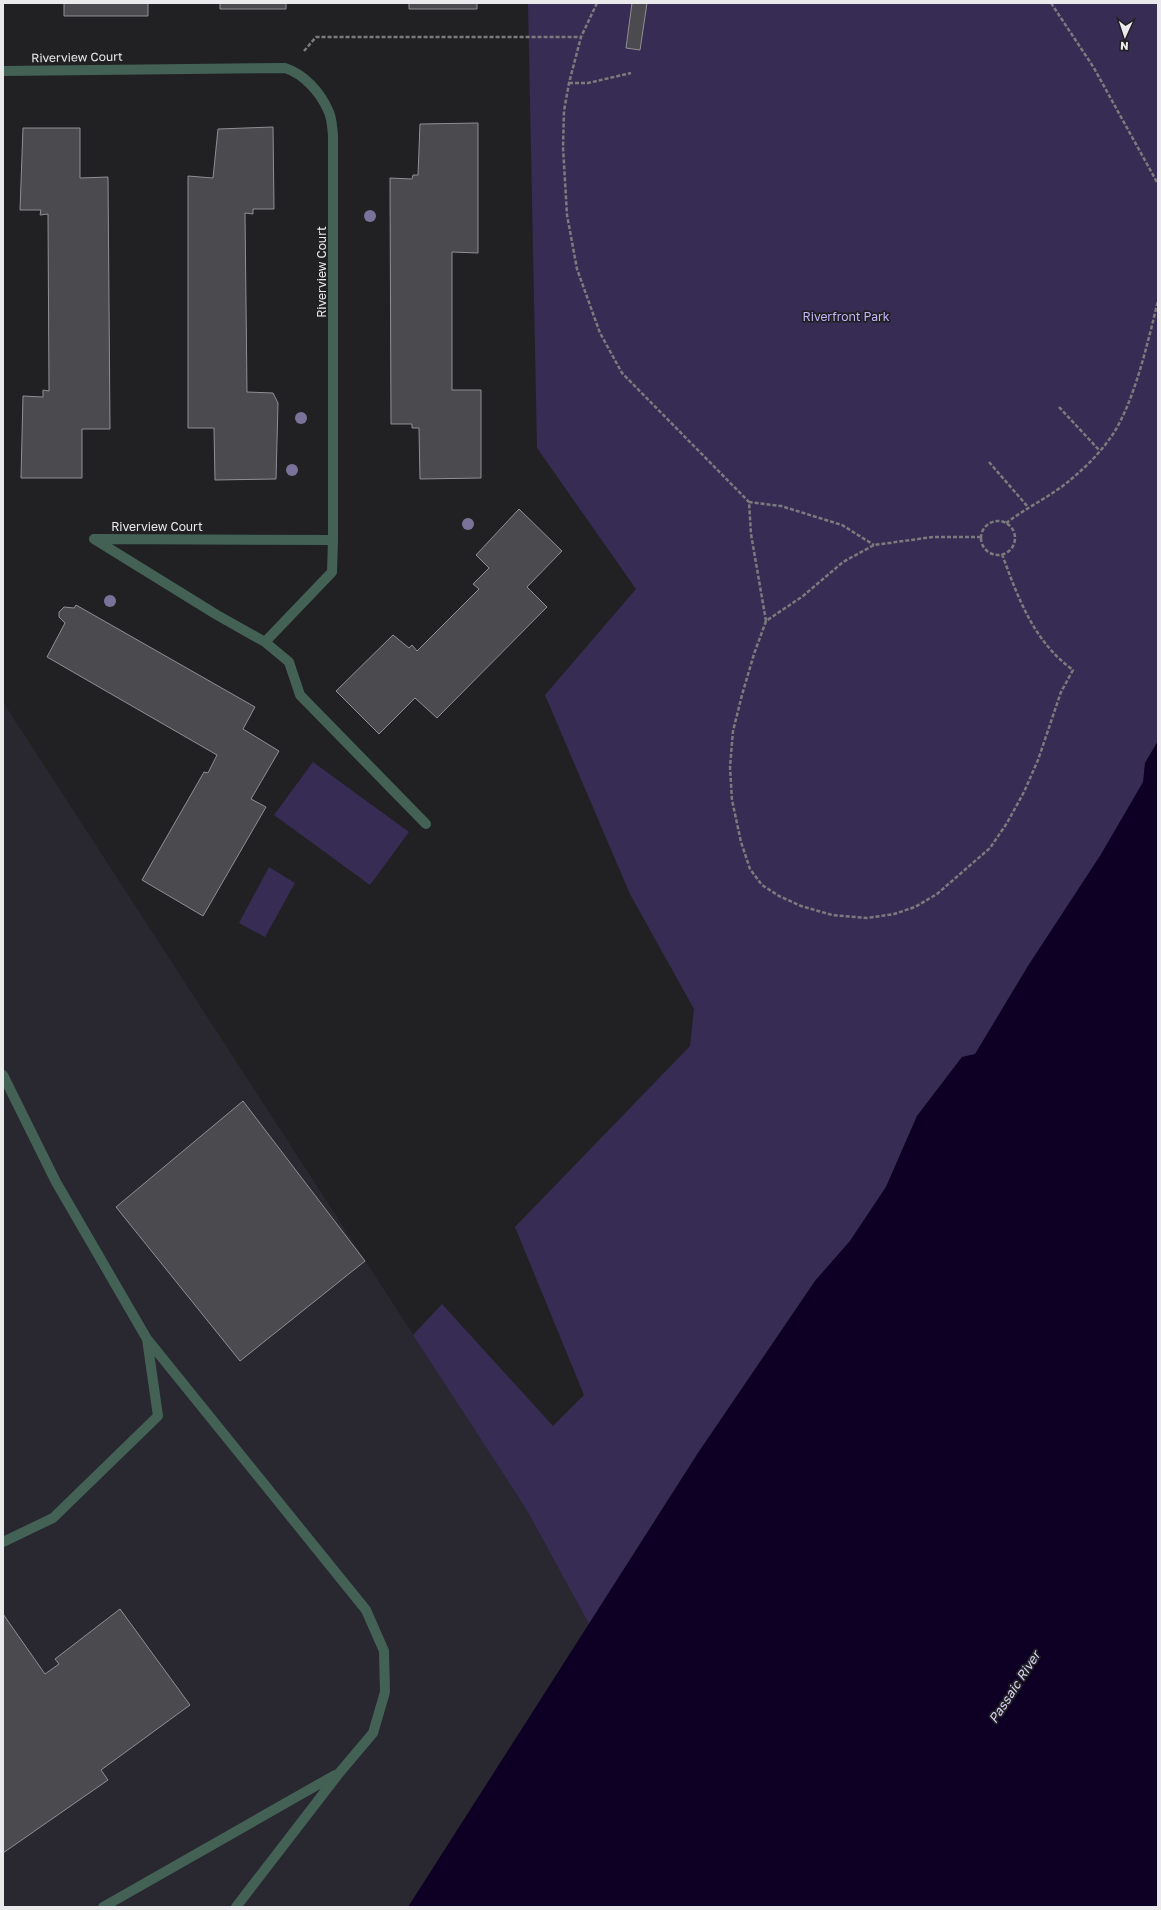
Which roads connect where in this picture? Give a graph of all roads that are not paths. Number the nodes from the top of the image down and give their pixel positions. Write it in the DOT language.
graph roads {
  1 [pos="3,71"];
  2 [pos="333,540"];
  3 [pos="265,642"];
  4 [pos="426,824"];
  5 [pos="3,1074"];
  6 [pos="147,1339"];
  7 [pos="3,1542"];
  8 [pos="340,1772"];
  9 [pos="103,1907"];
  10 [pos="236,1907"];
  1 -- 2 [label="street, Riverview Court"];
  2 -- 3 [label="street"];
  2 -- 3 [label="street, Riverview Court"];
  3 -- 4 [label="street"];
  5 -- 6 [label="street"];
  6 -- 7 [label="street"];
  6 -- 8 [label="street"];
  8 -- 9 [label="street"];
  8 -- 10 [label="street"];
}
